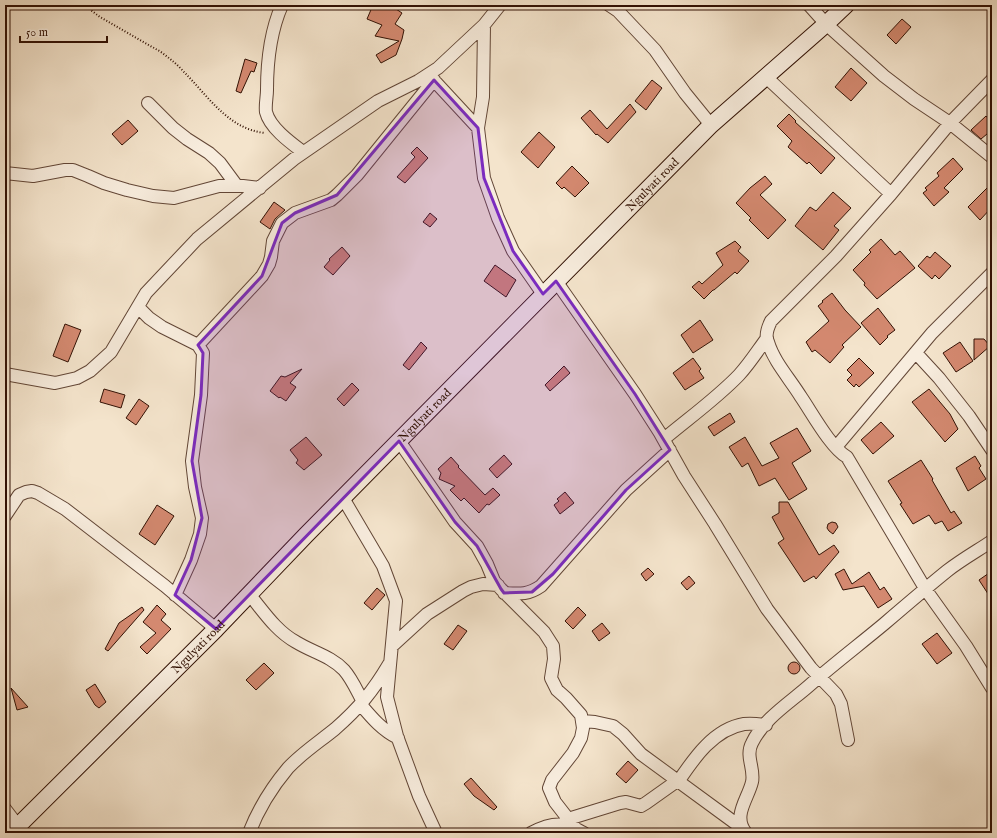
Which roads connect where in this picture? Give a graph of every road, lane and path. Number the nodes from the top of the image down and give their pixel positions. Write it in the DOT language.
graph roads {
  1 [pos="89,5"];
  2 [pos="282,5"];
  3 [pos="500,5"];
  4 [pos="609,5"];
  5 [pos="808,5"];
  6 [pos="846,5"];
  7 [pos="826,24"];
  8 [pos="484,25"];
  9 [pos="765,76"];
  10 [pos="432,77"];
  11 [pos="992,80"];
  12 [pos="148,103"];
  13 [pos="950,123"];
  14 [pos="711,125"];
  15 [pos="478,128"];
  16 [pos="282,135"];
  17 [pos="303,152"];
  18 [pos="992,157"];
  19 [pos="5,173"];
  20 [pos="237,186"];
  21 [pos="260,188"];
  22 [pos="891,194"];
  23 [pos="992,273"];
  24 [pos="556,281"];
  25 [pos="543,294"];
  26 [pos="138,307"];
  27 [pos="767,338"];
  28 [pos="198,345"];
  29 [pos="916,353"];
  30 [pos="5,374"];
  31 [pos="664,439"];
  32 [pos="399,441"];
  33 [pos="836,447"];
  34 [pos="670,450"];
  35 [pos="992,450"];
  36 [pos="343,498"];
  37 [pos="5,516"];
  38 [pos="992,541"];
  39 [pos="501,589"];
  40 [pos="926,590"];
  41 [pos="250,594"];
  42 [pos="175,595"];
  43 [pos="216,629"];
  44 [pos="392,646"];
  45 [pos="391,661"];
  46 [pos="820,676"];
  47 [pos="992,688"];
  48 [pos="362,703"];
  49 [pos="582,721"];
  50 [pos="766,725"];
  51 [pos="398,738"];
  52 [pos="848,740"];
  53 [pos="678,781"];
  54 [pos="5,809"];
  55 [pos="568,819"];
  56 [pos="15,829"];
  57 [pos="580,831"];
  58 [pos="744,831"];
  59 [pos="249,833"];
  60 [pos="436,833"];
  61 [pos="531,833"];
  1 -- 16 [label="path"];
  2 -- 16 [label="street"];
  3 -- 8 [label="street"];
  4 -- 14 [label="street"];
  5 -- 7 [label="street"];
  6 -- 7 [label="main road, Ngulyati road"];
  7 -- 9 [label="main road, Ngulyati road"];
  7 -- 13 [label="street"];
  8 -- 10 [label="street"];
  8 -- 15 [label="street"];
  9 -- 14 [label="main road, Ngulyati road"];
  9 -- 22 [label="street"];
  10 -- 15 [label="street"];
  10 -- 17 [label="street"];
  10 -- 28 [label="street"];
  11 -- 13 [label="street"];
  12 -- 20 [label="street"];
  13 -- 18 [label="street"];
  13 -- 22 [label="street"];
  14 -- 24 [label="main road, Ngulyati road"];
  15 -- 25 [label="street"];
  16 -- 17 [label="street"];
  17 -- 21 [label="street"];
  19 -- 20 [label="street"];
  20 -- 21 [label="street"];
  21 -- 26 [label="street"];
  22 -- 27 [label="street"];
  23 -- 29 [label="street"];
  24 -- 25 [label="main road, Ngulyati road"];
  24 -- 31 [label="street"];
  25 -- 32 [label="main road, Ngulyati road"];
  26 -- 28 [label="street"];
  26 -- 30 [label="street"];
  27 -- 31 [label="street"];
  27 -- 33 [label="street"];
  28 -- 42 [label="street"];
  29 -- 33 [label="street"];
  29 -- 35 [label="street"];
  31 -- 34 [label="street"];
  32 -- 36 [label="main road, Ngulyati road"];
  32 -- 39 [label="street"];
  33 -- 40 [label="street"];
  34 -- 39 [label="street"];
  34 -- 46 [label="street"];
  36 -- 41 [label="main road, Ngulyati road"];
  36 -- 44 [label="street"];
  37 -- 42 [label="street"];
  38 -- 40 [label="street"];
  39 -- 44 [label="street"];
  39 -- 49 [label="street"];
  40 -- 46 [label="street"];
  40 -- 47 [label="street"];
  41 -- 43 [label="main road, Ngulyati road"];
  41 -- 48 [label="street"];
  42 -- 43 [label="street"];
  43 -- 56 [label="main road, Ngulyati road"];
  44 -- 45 [label="street"];
  45 -- 48 [label="street"];
  45 -- 51 [label="street"];
  46 -- 50 [label="street"];
  46 -- 52 [label="street"];
  48 -- 51 [label="street"];
  48 -- 59 [label="street"];
  49 -- 53 [label="street"];
  49 -- 55 [label="street"];
  50 -- 53 [label="street"];
  50 -- 58 [label="street"];
  51 -- 60 [label="street"];
  53 -- 55 [label="street"];
  53 -- 58 [label="street"];
  54 -- 56 [label="street"];
  55 -- 57 [label="street"];
  57 -- 61 [label="street"];
}
